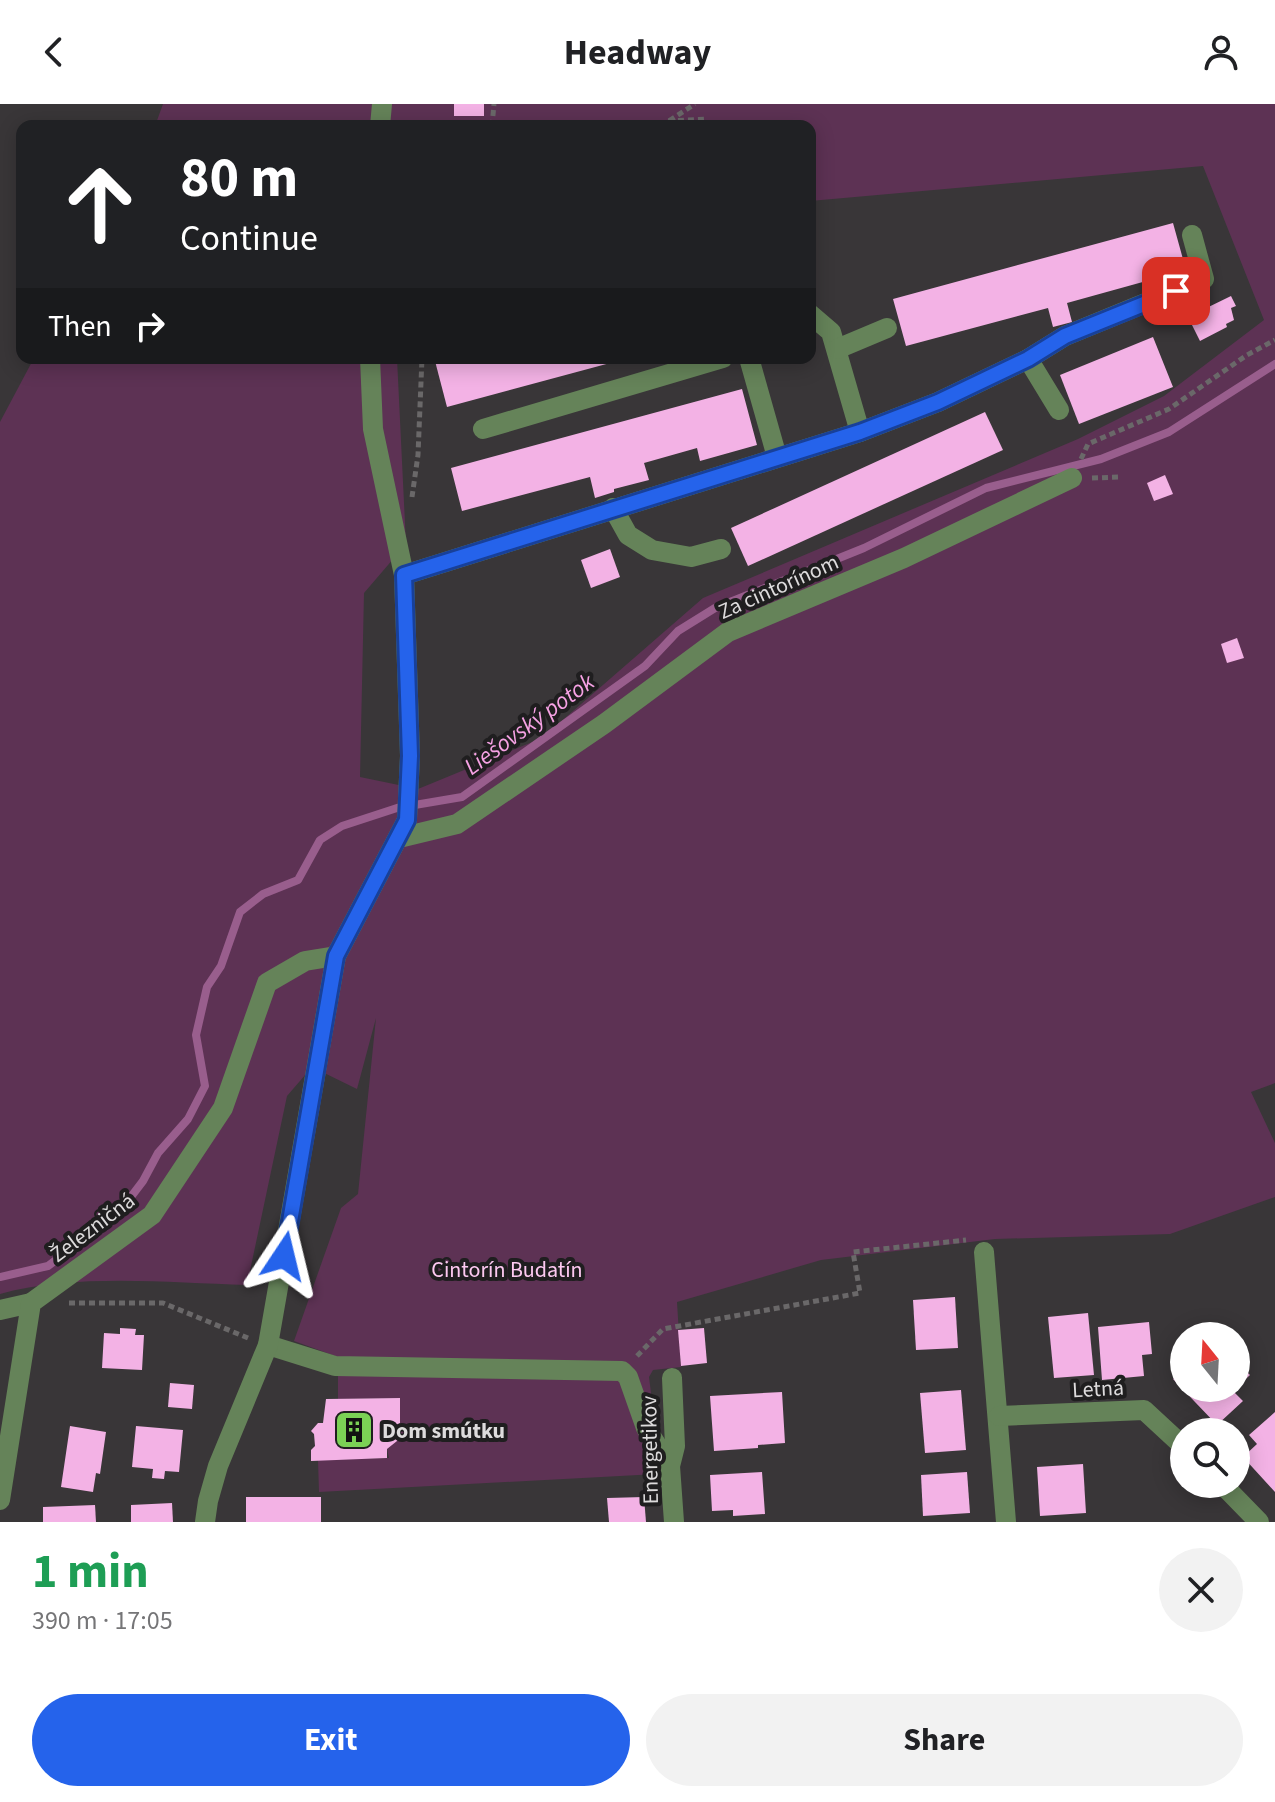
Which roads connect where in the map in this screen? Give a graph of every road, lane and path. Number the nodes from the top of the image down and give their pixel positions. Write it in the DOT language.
graph roads {
  1 [pos="686,104"];
  2 [pos="695,104"];
  3 [pos="682,112"];
  4 [pos="707,119"];
  5 [pos="670,120"];
  6 [pos="694,120"];
  7 [pos="1192,235"];
  8 [pos="816,319"];
  9 [pos="887,328"];
  10 [pos="1275,340"];
  11 [pos="837,349"];
  12 [pos="1028,359"];
  13 [pos="370,364"];
  14 [pos="422,364"];
  15 [pos="703,364"];
  16 [pos="751,364"];
  17 [pos="1059,410"];
  18 [pos="483,429"];
  19 [pos="860,432"];
  20 [pos="1088,444"];
  21 [pos="777,457"];
  22 [pos="1072,478"];
  23 [pos="613,508"];
  24 [pos="394,527"];
  25 [pos="721,549"];
  26 [pos="404,575"];
  27 [pos="403,829"];
  28 [pos="336,956"];
  29 [pos="984,1252"];
  30 [pos="31,1303"];
  31 [pos="0,1310"];
  32 [pos="268,1345"];
  33 [pos="622,1371"];
  34 [pos="672,1378"];
  35 [pos="999,1416"];
  36 [pos="1170,1434"];
  37 [pos="670,1466"];
  38 [pos="1236,1498"];
  39 [pos="0,1500"];
  40 [pos="205,1522"];
  41 [pos="674,1522"];
  42 [pos="1006,1522"];
  43 [pos="1259,1522"];
  1 -- 3 [label="path"];
  2 -- 3 [label="path"];
  3 -- 5 [label="path"];
  4 -- 6 [label="path"];
  7 -- 12 [label="street"];
  8 -- 11 [label="street"];
  9 -- 11 [label="street"];
  10 -- 20 [label="path"];
  11 -- 19 [label="street"];
  12 -- 17 [label="street"];
  12 -- 19 [label="street"];
  13 -- 24 [label="street"];
  14 -- 24 [label="path"];
  15 -- 18 [label="street"];
  16 -- 21 [label="street"];
  19 -- 21 [label="street"];
  21 -- 23 [label="street"];
  22 -- 27 [label="street, Za cintorínom"];
  23 -- 25 [label="street"];
  23 -- 26 [label="street"];
  24 -- 26 [label="street"];
  26 -- 27 [label="street"];
  27 -- 28 [label="street"];
  28 -- 30 [label="street, Železničná"];
  28 -- 32 [label="street"];
  29 -- 33 [label="path"];
  29 -- 35 [label="street"];
  30 -- 31 [label="street"];
  30 -- 32 [label="path"];
  30 -- 39 [label="street"];
  32 -- 33 [label="street"];
  32 -- 40 [label="street"];
  33 -- 37 [label="street"];
  34 -- 37 [label="street, Energetikov"];
  35 -- 36 [label="street, Letná"];
  35 -- 42 [label="street"];
  37 -- 41 [label="street, Energetikov"];
  38 -- 43 [label="street"];
}
